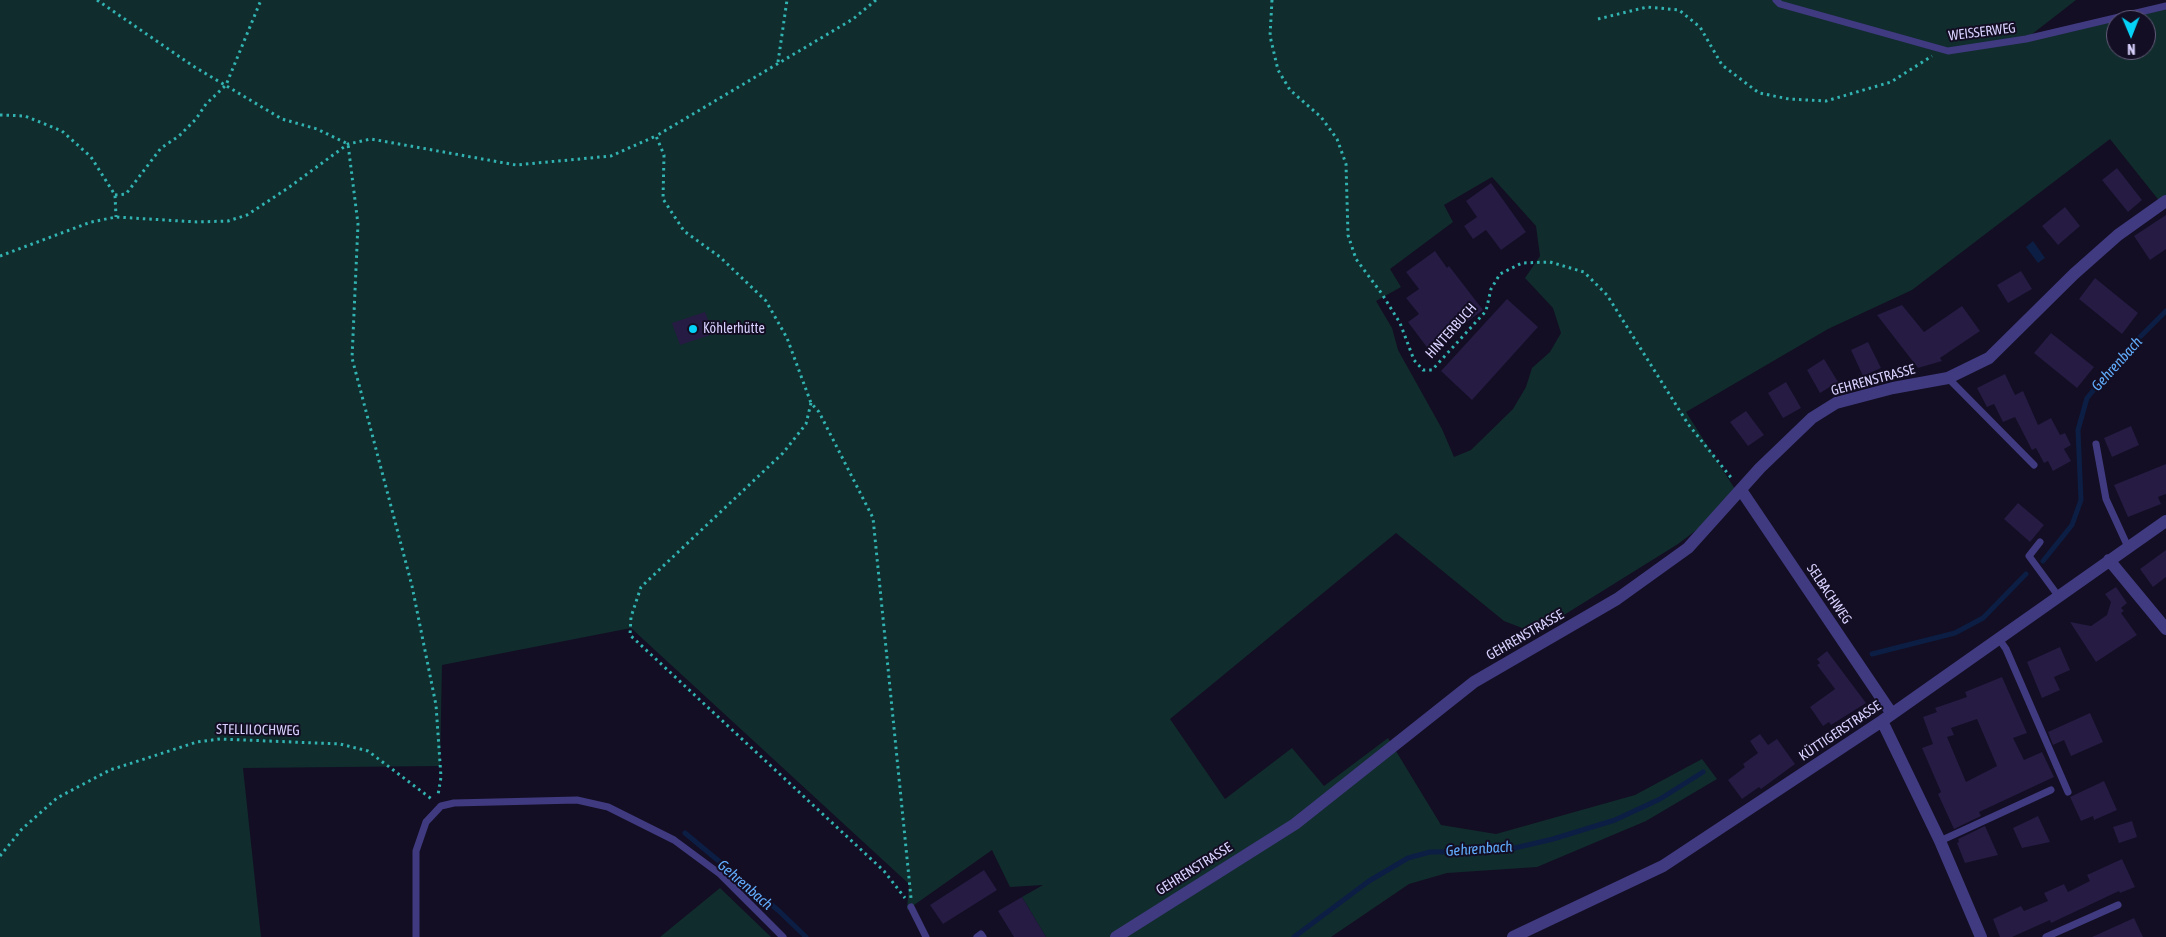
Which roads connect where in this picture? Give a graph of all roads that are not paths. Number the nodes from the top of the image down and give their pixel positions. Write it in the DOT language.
graph roads {
  1 [pos="1776,0"];
  2 [pos="2166,6"];
  3 [pos="2166,201"];
  4 [pos="1948,378"];
  5 [pos="2096,444"];
  6 [pos="2034,465"];
  7 [pos="1741,490"];
  8 [pos="2166,521"];
  9 [pos="2040,542"];
  10 [pos="2128,547"];
  11 [pos="2109,560"];
  12 [pos="2059,597"];
  13 [pos="2166,629"];
  14 [pos="1999,639"];
  15 [pos="1887,718"];
  16 [pos="2051,790"];
  17 [pos="2068,792"];
  18 [pos="1940,841"];
  19 [pos="2118,905"];
  20 [pos="911,907"];
  21 [pos="416,937"];
  22 [pos="783,937"];
  23 [pos="926,937"];
  24 [pos="977,937"];
  25 [pos="983,937"];
  26 [pos="1116,937"];
  27 [pos="1513,937"];
  28 [pos="1981,937"];
  29 [pos="2046,937"];
  1 -- 2 [label="lane, WEISSERWEG"];
  3 -- 4 [label="street, GEHRENSTRASSE"];
  4 -- 6 [label="lane"];
  4 -- 7 [label="street, GEHRENSTRASSE"];
  5 -- 10 [label="lane"];
  7 -- 15 [label="street, SELBACHWEG"];
  7 -- 26 [label="street, GEHRENSTRASSE"];
  8 -- 10 [label="street, KÜTTIGERSTRASSE"];
  9 -- 12 [label="lane"];
  10 -- 11 [label="street, KÜTTIGERSTRASSE"];
  11 -- 12 [label="street, KÜTTIGERSTRASSE"];
  11 -- 13 [label="street"];
  12 -- 14 [label="street, KÜTTIGERSTRASSE"];
  14 -- 15 [label="street, KÜTTIGERSTRASSE"];
  14 -- 17 [label="lane"];
  15 -- 18 [label="street, SELBACHWEG"];
  15 -- 27 [label="street, KÜTTIGERSTRASSE"];
  16 -- 18 [label="lane"];
  18 -- 28 [label="street, SELBACHWEG"];
  19 -- 29 [label="lane"];
  20 -- 23 [label="lane"];
  21 -- 22 [label="lane"];
  24 -- 25 [label="lane"];
}
